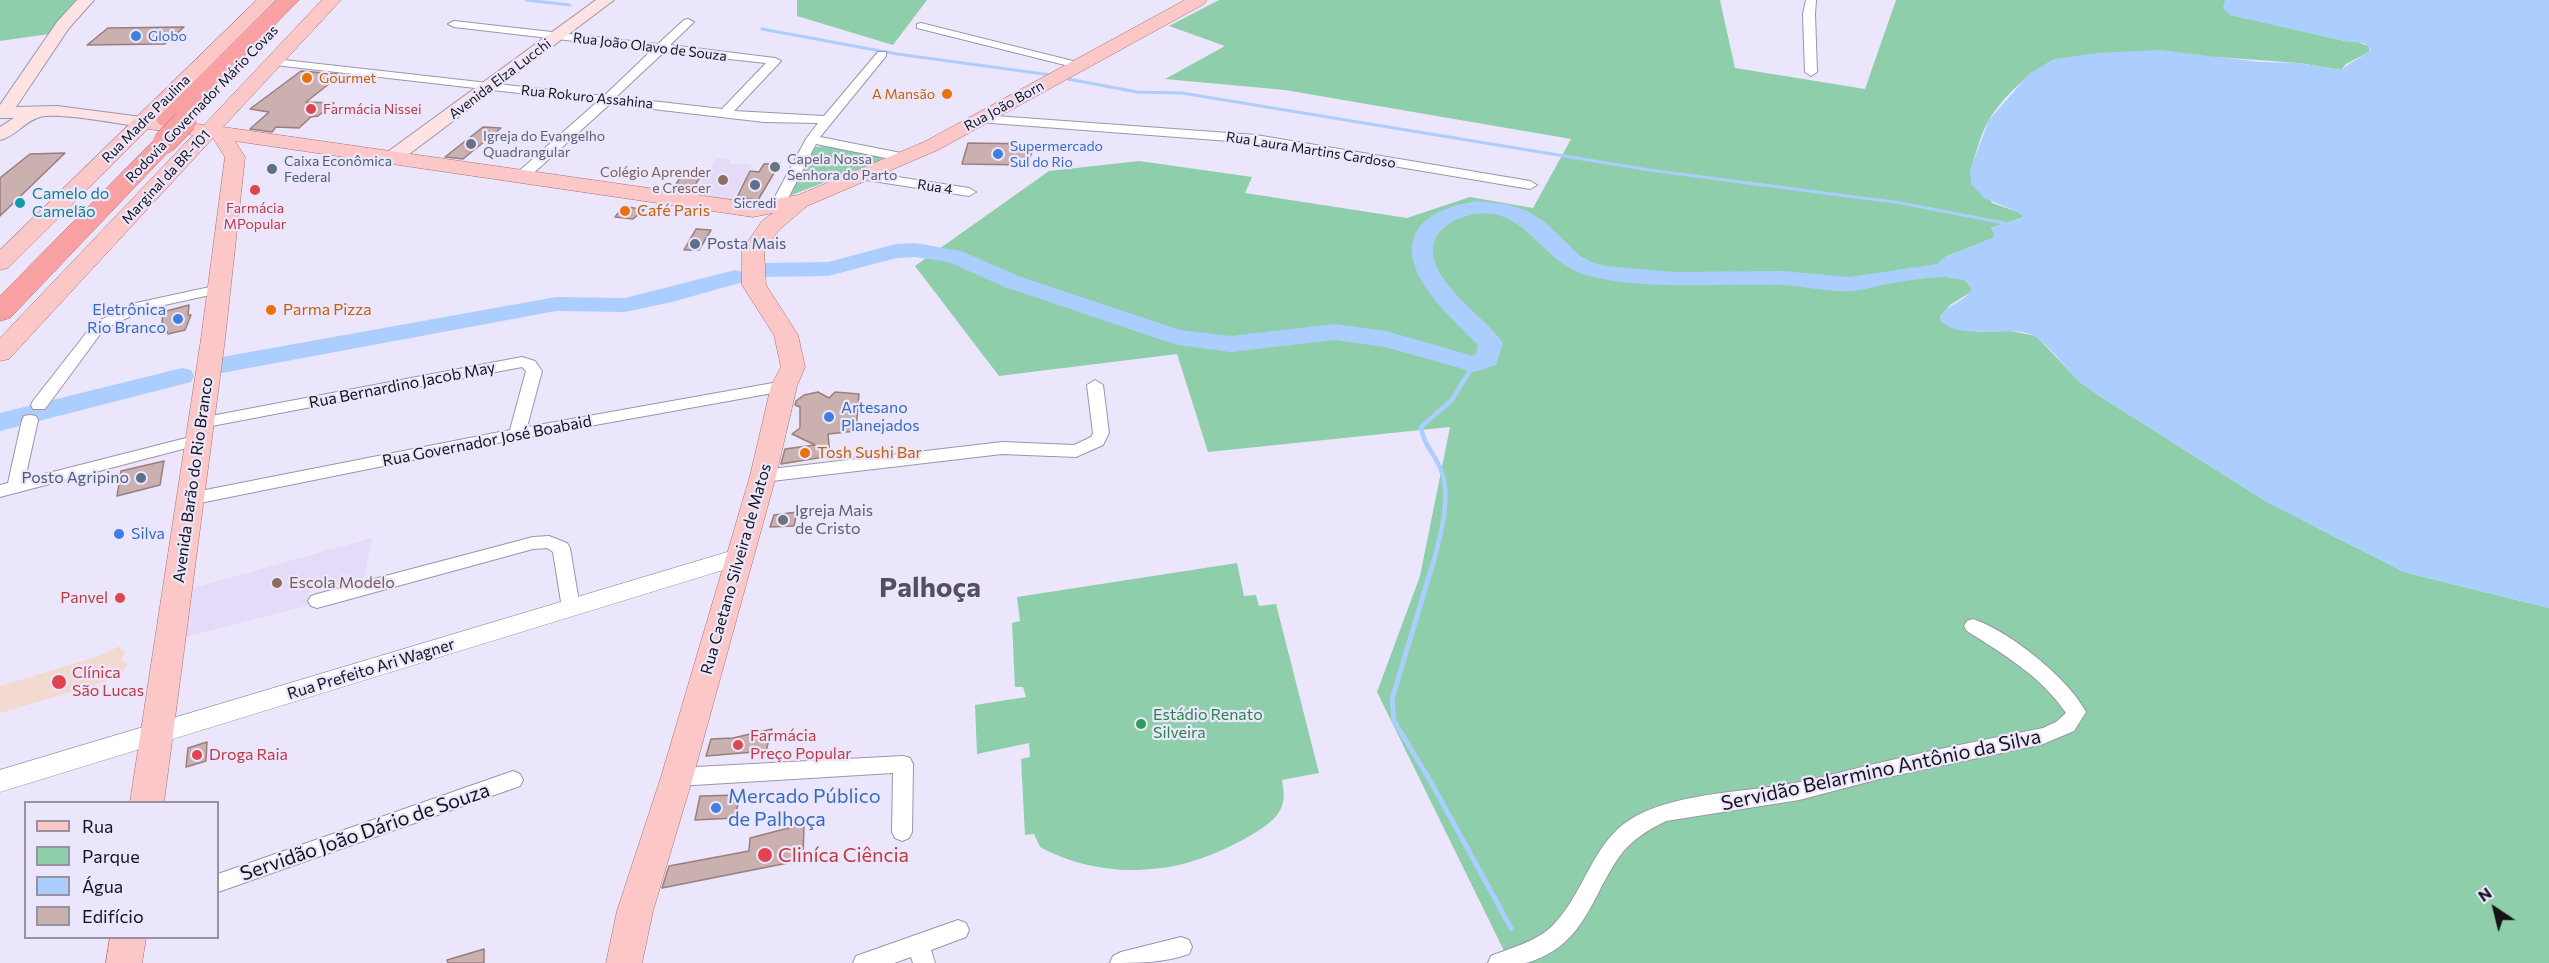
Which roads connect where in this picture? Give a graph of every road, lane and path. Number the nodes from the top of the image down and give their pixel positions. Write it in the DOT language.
graph roads {
  1 [pos="86,0"];
  2 [pos="267,0"];
  3 [pos="289,0"];
  4 [pos="304,0"];
  5 [pos="332,0"];
  6 [pos="589,0"];
  7 [pos="606,0"];
  8 [pos="1198,0"];
  9 [pos="1811,0"];
  10 [pos="688,22"];
  11 [pos="454,24"];
  12 [pos="921,26"];
  13 [pos="551,35"];
  14 [pos="663,48"];
  15 [pos="882,54"];
  16 [pos="275,62"];
  17 [pos="1077,65"];
  18 [pos="1811,72"];
  19 [pos="483,86"];
  20 [pos="608,99"];
  21 [pos="36,111"];
  22 [pos="2,113"];
  23 [pos="725,113"];
  24 [pos="982,119"];
  25 [pos="828,120"];
  26 [pos="217,128"];
  27 [pos="165,129"];
  28 [pos="0,135"];
  29 [pos="812,139"];
  30 [pos="274,141"];
  31 [pos="384,156"];
  32 [pos="235,157"];
  33 [pos="906,158"];
  34 [pos="523,175"];
  35 [pos="865,176"];
  36 [pos="1530,185"];
  37 [pos="969,192"];
  38 [pos="804,200"];
  39 [pos="767,214"];
  40 [pos="0,263"];
  41 [pos="219,289"];
  42 [pos="0,291"];
  43 [pos="0,312"];
  44 [pos="0,353"];
  45 [pos="1095,385"];
  46 [pos="784,386"];
  47 [pos="39,405"];
  48 [pos="30,420"];
  49 [pos="199,431"];
  50 [pos="517,434"];
  51 [pos="763,476"];
  52 [pos="8,489"];
  53 [pos="190,499"];
  54 [pos="741,556"];
  55 [pos="317,601"];
  56 [pos="571,608"];
  57 [pos="1973,626"];
  58 [pos="157,734"];
  59 [pos="677,777"];
  60 [pos="513,780"];
  61 [pos="0,782"];
  62 [pos="147,801"];
  63 [pos="902,832"];
  64 [pos="219,883"];
  65 [pos="958,930"];
  66 [pos="128,939"];
  67 [pos="1181,947"];
  68 [pos="921,953"];
  69 [pos="124,963"];
  70 [pos="624,963"];
  71 [pos="864,963"];
  72 [pos="1121,963"];
  73 [pos="1499,963"];
  1 -- 22 [label="main road"];
  2 -- 27 [label="main road, Rua Madre Paulina"];
  3 -- 27 [label="highway, Rodovia Governador Mário Covas"];
  4 -- 27 [label="highway, Rodovia Governador Mário Covas"];
  5 -- 16 [label="main road, Marginal da BR-101"];
  6 -- 13 [label="main road, Avenida Elza Lucchi"];
  7 -- 13 [label="main road, Avenida Elza Lucchi"];
  8 -- 17 [label="main road, Rua João Born"];
  9 -- 18 [label="street"];
  10 -- 14 [label="street"];
  11 -- 13 [label="street, Rua João Olavo de Souza"];
  12 -- 17 [label="street"];
  13 -- 14 [label="street, Rua João Olavo de Souza"];
  13 -- 19 [label="main road, Avenida Elza Lucchi"];
  14 -- 20 [label="street"];
  14 -- 23 [label="street, Rua João Olavo de Souza"];
  15 -- 25 [label="street"];
  16 -- 19 [label="street, Rua Rokuro Assahina"];
  16 -- 26 [label="main road, Marginal da BR-101"];
  17 -- 24 [label="main road, Rua João Born"];
  19 -- 20 [label="street, Rua Rokuro Assahina"];
  19 -- 31 [label="main road, Avenida Elza Lucchi"];
  20 -- 23 [label="street, Rua Rokuro Assahina"];
  20 -- 34 [label="street"];
  21 -- 22 [label="main road"];
  21 -- 27 [label="main road"];
  21 -- 28 [label="main road"];
  23 -- 25 [label="street, Rua Rokuro Assahina"];
  24 -- 33 [label="main road, Rua João Born"];
  24 -- 36 [label="street, Rua Laura Martins Cardoso"];
  25 -- 29 [label="street"];
  26 -- 27 [label="main road"];
  26 -- 30 [label="main road"];
  26 -- 32 [label="main road"];
  26 -- 44 [label="main road, Marginal da BR-101"];
  27 -- 40 [label="main road, Rua Madre Paulina"];
  27 -- 42 [label="highway, Rodovia Governador Mário Covas"];
  27 -- 43 [label="highway, Rodovia Governador Mário Covas"];
  29 -- 33 [label="street"];
  29 -- 39 [label="street"];
  30 -- 31 [label="main road"];
  30 -- 32 [label="main road"];
  31 -- 34 [label="main road"];
  32 -- 41 [label="main road, Avenida Barão do Rio Branco"];
  33 -- 35 [label="main road, Rua João Born"];
  34 -- 39 [label="main road"];
  35 -- 37 [label="street, Rua 4"];
  35 -- 38 [label="main road, Rua João Born"];
  38 -- 39 [label="main road, Rua Caetano Silveira de Matos"];
  39 -- 46 [label="main road, Rua Caetano Silveira de Matos"];
  41 -- 47 [label="street"];
  41 -- 49 [label="main road, Avenida Barão do Rio Branco"];
  45 -- 51 [label="street"];
  46 -- 50 [label="street, Rua Governador José Boabaid"];
  46 -- 51 [label="main road, Rua Caetano Silveira de Matos"];
  48 -- 52 [label="street"];
  49 -- 50 [label="street, Rua Bernardino Jacob May"];
  49 -- 52 [label="street"];
  49 -- 53 [label="main road, Avenida Barão do Rio Branco"];
  50 -- 53 [label="street, Rua Governador José Boabaid"];
  51 -- 54 [label="main road, Rua Caetano Silveira de Matos"];
  53 -- 58 [label="main road, Avenida Barão do Rio Branco"];
  54 -- 56 [label="street, Rua Prefeito Ari Wagner"];
  54 -- 59 [label="main road, Rua Caetano Silveira de Matos"];
  55 -- 56 [label="street"];
  56 -- 58 [label="street, Rua Prefeito Ari Wagner"];
  57 -- 73 [label="street, Servidão Belarmino Antônio da Silva"];
  58 -- 61 [label="street, Rua Prefeito Ari Wagner"];
  58 -- 62 [label="main road, Avenida Barão do Rio Branco"];
  59 -- 63 [label="street"];
  59 -- 70 [label="main road, Rua Caetano Silveira de Matos"];
  60 -- 64 [label="street, Servidão João Dário de Souza"];
  65 -- 68 [label="street"];
  66 -- 69 [label="main road"];
  67 -- 72 [label="street"];
  68 -- 71 [label="street"];
}
